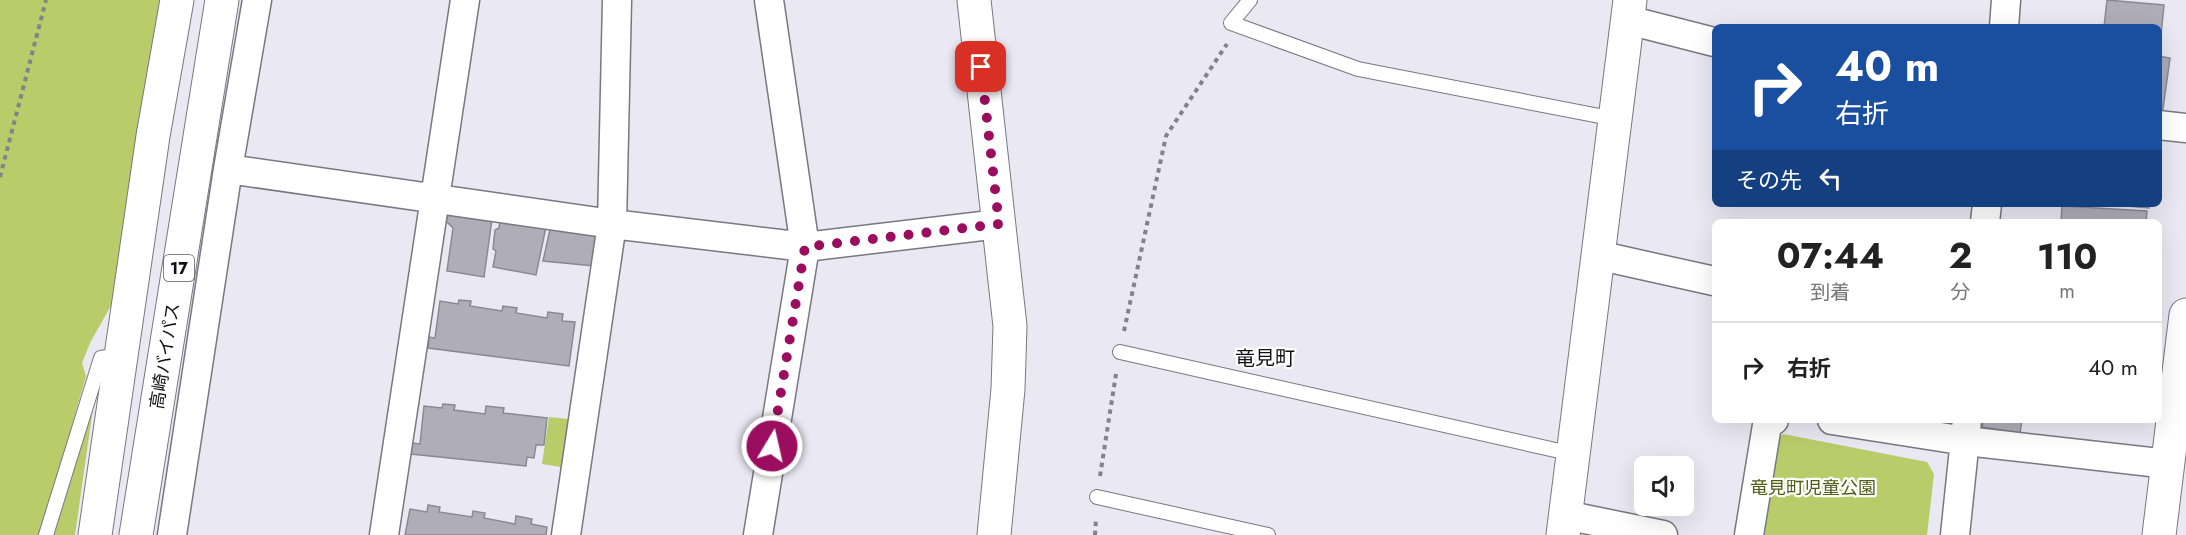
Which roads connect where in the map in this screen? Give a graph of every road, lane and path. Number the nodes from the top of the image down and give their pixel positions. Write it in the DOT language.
graph roads {
  1 [pos="46,0"];
  2 [pos="177,0"];
  3 [pos="222,0"];
  4 [pos="257,0"];
  5 [pos="465,0"];
  6 [pos="617,0"];
  7 [pos="769,0"];
  8 [pos="974,0"];
  9 [pos="1250,0"];
  10 [pos="2006,0"];
  11 [pos="1629,10"];
  12 [pos="2004,24"];
  13 [pos="1239,26"];
  14 [pos="1712,41"];
  15 [pos="1616,119"];
  16 [pos="2162,125"];
  17 [pos="2186,128"];
  18 [pos="228,169"];
  19 [pos="0,177"];
  20 [pos="434,197"];
  21 [pos="612,224"];
  22 [pos="999,224"];
  23 [pos="805,247"];
  24 [pos="1597,255"];
  25 [pos="1712,280"];
  26 [pos="2186,315"];
  27 [pos="1120,351"];
  28 [pos="120,355"];
  29 [pos="1770,423"];
  30 [pos="1869,423"];
  31 [pos="1967,431"];
  32 [pos="1573,454"];
  33 [pos="2168,464"];
  34 [pos="1097,497"];
  35 [pos="1564,525"];
  36 [pos="46,535"];
  37 [pos="95,535"];
  38 [pos="136,535"];
  39 [pos="172,535"];
  40 [pos="384,535"];
  41 [pos="566,535"];
  42 [pos="758,535"];
  43 [pos="994,535"];
  44 [pos="1095,535"];
  45 [pos="1268,535"];
  46 [pos="1663,535"];
  47 [pos="1749,535"];
  48 [pos="1956,535"];
  49 [pos="2159,535"];
  1 -- 19 [label="path"];
  2 -- 28 [label="main road"];
  3 -- 38 [label="main road, 高崎バイパス / 17"];
  4 -- 18 [label="street"];
  5 -- 20 [label="street"];
  6 -- 21 [label="street"];
  7 -- 23 [label="street"];
  8 -- 22 [label="main road"];
  9 -- 13 [label="lane"];
  10 -- 12 [label="street"];
  11 -- 14 [label="street"];
  11 -- 15 [label="main road"];
  13 -- 15 [label="lane"];
  13 -- 27 [label="path"];
  15 -- 24 [label="main road"];
  16 -- 17 [label="street"];
  18 -- 20 [label="street"];
  18 -- 39 [label="street"];
  20 -- 21 [label="street"];
  20 -- 40 [label="street"];
  21 -- 23 [label="street"];
  21 -- 41 [label="street"];
  22 -- 23 [label="street"];
  22 -- 43 [label="main road"];
  23 -- 42 [label="street"];
  24 -- 25 [label="street"];
  24 -- 32 [label="main road"];
  26 -- 33 [label="main road"];
  27 -- 32 [label="lane"];
  27 -- 34 [label="path"];
  28 -- 36 [label="lane"];
  28 -- 37 [label="main road"];
  29 -- 47 [label="street"];
  30 -- 31 [label="street"];
  31 -- 33 [label="street"];
  31 -- 48 [label="street"];
  32 -- 35 [label="main road"];
  33 -- 49 [label="main road"];
  34 -- 44 [label="path"];
  34 -- 45 [label="lane"];
  35 -- 46 [label="street"];
}
